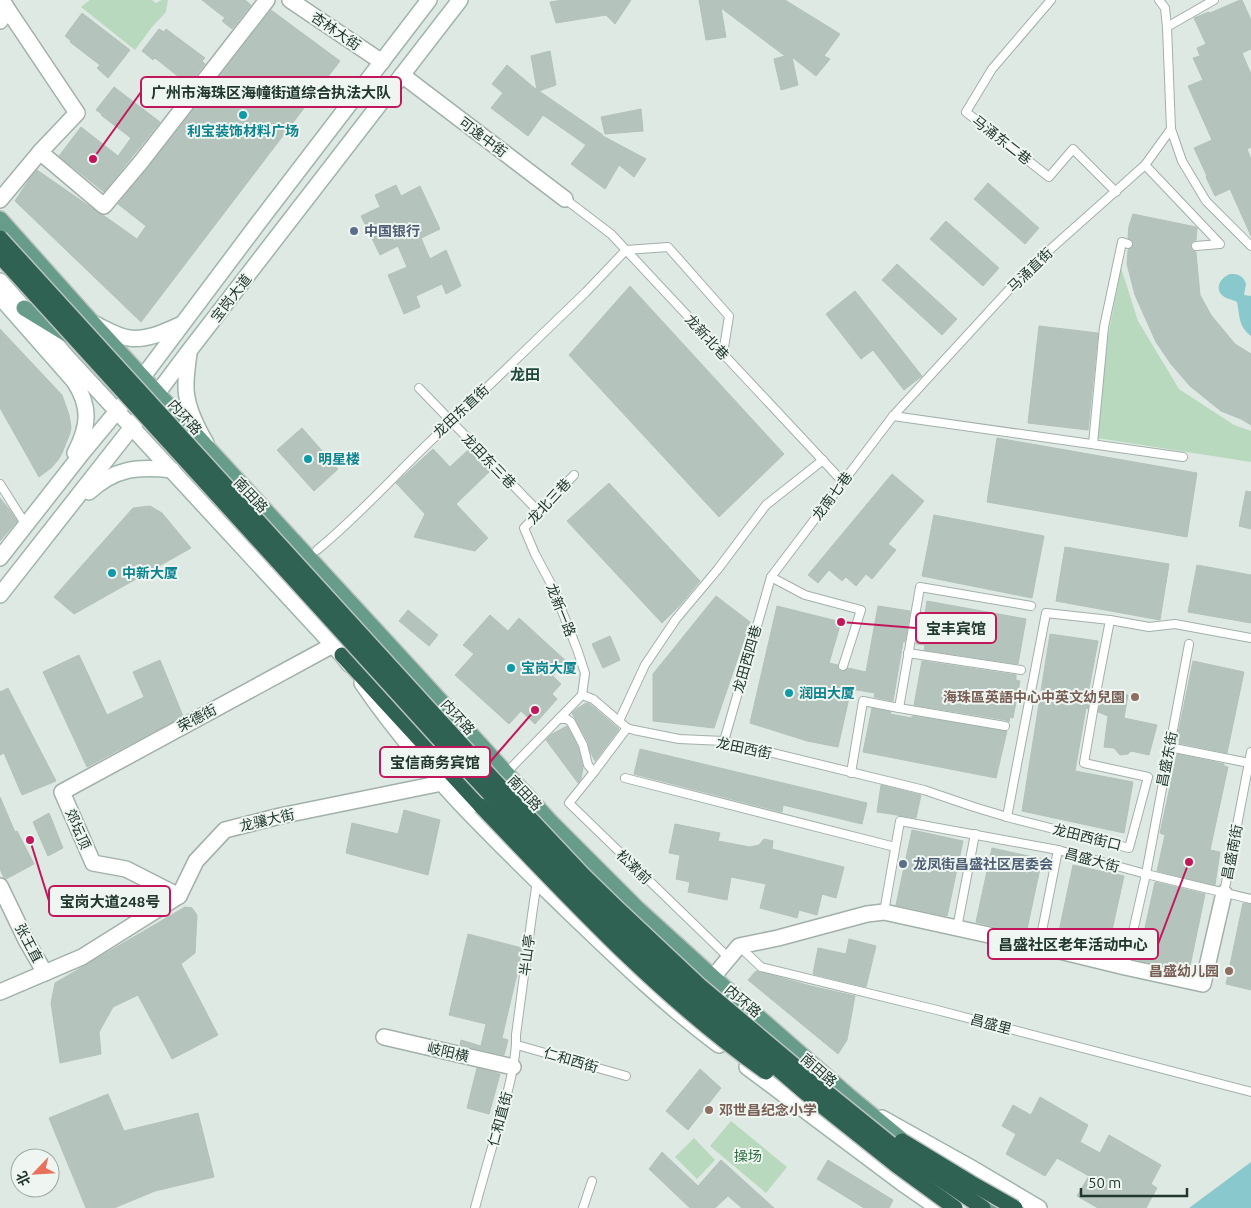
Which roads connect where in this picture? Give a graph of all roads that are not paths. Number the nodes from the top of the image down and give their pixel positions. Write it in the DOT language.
graph roads {
  1 [pos="267,0"];
  2 [pos="290,0"];
  3 [pos="429,0"];
  4 [pos="460,0"];
  5 [pos="1051,0"];
  6 [pos="1159,0"];
  7 [pos="1214,0"];
  8 [pos="4,11"];
  9 [pos="1167,27"];
  10 [pos="382,62"];
  11 [pos="402,75"];
  12 [pos="1171,129"];
  13 [pos="40,152"];
  14 [pos="1145,166"];
  15 [pos="1116,192"];
  16 [pos="565,199"];
  17 [pos="0,200"];
  18 [pos="0,219"];
  19 [pos="0,238"];
  20 [pos="1128,244"];
  21 [pos="1196,246"];
  22 [pos="1251,246"];
  23 [pos="626,250"];
  24 [pos="0,255"];
  25 [pos="0,281"];
  26 [pos="0,297"];
  27 [pos="24,308"];
  28 [pos="92,322"];
  29 [pos="183,324"];
  30 [pos="80,342"];
  31 [pos="190,351"];
  32 [pos="723,354"];
  33 [pos="58,363"];
  34 [pos="142,377"];
  35 [pos="419,388"];
  36 [pos="158,394"];
  37 [pos="129,396"];
  38 [pos="117,411"];
  39 [pos="144,413"];
  40 [pos="893,416"];
  41 [pos="451,422"];
  42 [pos="132,428"];
  43 [pos="1093,444"];
  44 [pos="212,452"];
  45 [pos="1183,458"];
  46 [pos="823,460"];
  47 [pos="172,470"];
  48 [pos="574,475"];
  49 [pos="60,481"];
  50 [pos="843,482"];
  51 [pos="0,484"];
  52 [pos="196,496"];
  53 [pos="69,509"];
  54 [pos="233,511"];
  55 [pos="539,512"];
  56 [pos="220,523"];
  57 [pos="26,525"];
  58 [pos="524,528"];
  59 [pos="256,537"];
  60 [pos="316,550"];
  61 [pos="0,558"];
  62 [pos="281,563"];
  63 [pos="772,577"];
  64 [pos="0,595"];
  65 [pos="313,598"];
  66 [pos="1031,606"];
  67 [pos="308,618"];
  68 [pos="1110,620"];
  69 [pos="1251,638"];
  70 [pos="1189,644"];
  71 [pos="337,650"];
  72 [pos="908,652"];
  73 [pos="843,666"];
  74 [pos="1020,670"];
  75 [pos="579,698"];
  76 [pos="898,708"];
  77 [pos="558,719"];
  78 [pos="619,721"];
  79 [pos="1005,726"];
  80 [pos="627,728"];
  81 [pos="724,741"];
  82 [pos="1169,747"];
  83 [pos="1251,752"];
  84 [pos="1249,763"];
  85 [pos="506,772"];
  86 [pos="594,772"];
  87 [pos="852,772"];
  88 [pos="1249,776"];
  89 [pos="626,778"];
  90 [pos="442,784"];
  91 [pos="924,790"];
  92 [pos="62,792"];
  93 [pos="1007,817"];
  94 [pos="975,834"];
  95 [pos="895,847"];
  96 [pos="1058,850"];
  97 [pos="584,855"];
  98 [pos="566,873"];
  99 [pos="1146,874"];
  100 [pos="537,881"];
  101 [pos="0,886"];
  102 [pos="1224,893"];
  103 [pos="178,896"];
  104 [pos="1251,899"];
  105 [pos="638,909"];
  106 [pos="884,912"];
  107 [pos="620,927"];
  108 [pos="956,928"];
  109 [pos="739,946"];
  110 [pos="1039,946"];
  111 [pos="729,958"];
  112 [pos="1125,967"];
  113 [pos="45,973"];
  114 [pos="713,977"];
  115 [pos="0,992"];
  116 [pos="517,1029"];
  117 [pos="384,1037"];
  118 [pos="517,1045"];
  119 [pos="512,1067"];
  120 [pos="626,1076"];
  121 [pos="767,1082"];
  122 [pos="807,1085"];
  123 [pos="1251,1092"];
  124 [pos="792,1101"];
  125 [pos="861,1106"];
  126 [pos="824,1107"];
  127 [pos="868,1143"];
  128 [pos="905,1177"];
  129 [pos="592,1180"];
  130 [pos="995,1182"];
  131 [pos="985,1206"];
  132 [pos="475,1208"];
  133 [pos="583,1208"];
  134 [pos="938,1208"];
  135 [pos="955,1208"];
  136 [pos="961,1208"];
  137 [pos="1015,1208"];
  138 [pos="1039,1208"];
  1 -- 13 [label="main road"];
  2 -- 10 [label="main road, 杏林大街"];
  3 -- 10 [label="main road, 宝岗大道"];
  4 -- 11 [label="main road, 宝岗大道"];
  5 -- 15 [label="lane, 马涌东二巷"];
  6 -- 9 [label="lane"];
  7 -- 9 [label="lane"];
  8 -- 13 [label="main road"];
  9 -- 12 [label="lane"];
  10 -- 29 [label="main road, 宝岗大道"];
  11 -- 16 [label="main road, 可逸中街"];
  11 -- 31 [label="main road, 宝岗大道"];
  12 -- 14 [label="lane, 马涌直街"];
  12 -- 22 [label="lane"];
  13 -- 17 [label="main road"];
  14 -- 15 [label="lane, 马涌直街"];
  14 -- 21 [label="lane"];
  15 -- 40 [label="lane, 马涌直街"];
  16 -- 23 [label="lane, 龙新北巷"];
  18 -- 28 [label="main road, 南田路"];
  19 -- 122 [label="highway, 内环路, bridge"];
  20 -- 43 [label="lane"];
  23 -- 32 [label="lane, 龙新北巷"];
  23 -- 32 [label="lane"];
  23 -- 41 [label="lane, 龙田东直街"];
  24 -- 30 [label="main road, 南田路"];
  24 -- 127 [label="highway, 内环路, bridge"];
  25 -- 27 [label="main road"];
  26 -- 33 [label="main road"];
  27 -- 30 [label="main road"];
  27 -- 33 [label="main road"];
  27 -- 38 [label="main road"];
  28 -- 29 [label="main road"];
  28 -- 34 [label="main road, 南田路"];
  29 -- 34 [label="main road, 宝岗大道"];
  30 -- 37 [label="main road, 南田路"];
  31 -- 36 [label="main road, 宝岗大道"];
  31 -- 44 [label="main road"];
  32 -- 46 [label="lane, 龙新北巷"];
  33 -- 49 [label="main road"];
  34 -- 36 [label="main road, 南田路"];
  34 -- 37 [label="main road, 宝岗大道"];
  35 -- 41 [label="lane, 龙田东三巷"];
  36 -- 39 [label="main road, 宝岗大道"];
  36 -- 44 [label="main road, 南田路"];
  37 -- 38 [label="main road, 宝岗大道"];
  37 -- 39 [label="main road, 南田路"];
  38 -- 42 [label="main road"];
  38 -- 49 [label="main road, 宝岗大道"];
  39 -- 42 [label="main road, 宝岗大道"];
  39 -- 54 [label="main road, 南田路"];
  40 -- 43 [label="lane"];
  40 -- 50 [label="lane, 龙南七巷"];
  41 -- 55 [label="lane, 龙田东三巷"];
  41 -- 60 [label="lane, 龙田东直街"];
  42 -- 47 [label="main road"];
  42 -- 53 [label="main road, 宝岗大道"];
  43 -- 45 [label="lane"];
  44 -- 85 [label="main road, 南田路"];
  46 -- 50 [label="lane, 龙新北巷"];
  46 -- 78 [label="lane"];
  47 -- 52 [label="main road"];
  47 -- 53 [label="main road"];
  48 -- 55 [label="lane, 龙北三巷"];
  49 -- 57 [label="main road, 宝岗大道"];
  50 -- 63 [label="lane, 龙南七巷"];
  51 -- 57 [label="lane"];
  52 -- 54 [label="main road"];
  52 -- 56 [label="main road"];
  53 -- 64 [label="main road, 宝岗大道"];
  54 -- 59 [label="main road, 南田路"];
  55 -- 58 [label="lane, 龙北三巷"];
  56 -- 59 [label="main road"];
  56 -- 67 [label="main road"];
  57 -- 61 [label="main road, 宝岗大道"];
  58 -- 75 [label="lane, 龙新一路"];
  59 -- 62 [label="main road, 南田路"];
  62 -- 65 [label="main road, 南田路"];
  62 -- 67 [label="main road"];
  63 -- 73 [label="lane"];
  63 -- 81 [label="lane, 龙田西四巷"];
  65 -- 71 [label="main road"];
  65 -- 98 [label="main road, 南田路"];
  66 -- 72 [label="lane"];
  67 -- 71 [label="main road"];
  68 -- 69 [label="lane"];
  68 -- 93 [label="lane"];
  68 -- 93 [label="lane, 龙田西街口"];
  70 -- 82 [label="lane, 昌盛东街"];
  71 -- 90 [label="main road"];
  71 -- 92 [label="main road, 荣德街"];
  71 -- 127 [label="highway, bridge"];
  72 -- 74 [label="lane"];
  72 -- 76 [label="lane"];
  75 -- 77 [label="lane"];
  75 -- 78 [label="lane, 龙田西街"];
  76 -- 79 [label="lane"];
  76 -- 87 [label="lane"];
  77 -- 85 [label="lane"];
  77 -- 86 [label="lane"];
  78 -- 80 [label="lane, 龙田西街"];
  80 -- 81 [label="lane, 龙田西街"];
  80 -- 86 [label="lane, 松漱前"];
  81 -- 87 [label="lane, 龙田西街"];
  82 -- 84 [label="lane"];
  82 -- 99 [label="lane, 昌盛东街"];
  83 -- 84 [label="lane, 昌盛南街"];
  84 -- 88 [label="lane, 昌盛南街"];
  85 -- 97 [label="main road, 南田路"];
  86 -- 111 [label="lane, 松漱前"];
  87 -- 91 [label="lane, 龙田西街"];
  88 -- 102 [label="lane, 昌盛南街"];
  89 -- 95 [label="lane"];
  90 -- 100 [label="main road"];
  90 -- 103 [label="main road, 龙骧大街"];
  91 -- 93 [label="lane, 龙田西街口"];
  92 -- 103 [label="main road, 郊坛顶"];
  94 -- 95 [label="lane, 昌盛大街"];
  94 -- 96 [label="lane, 昌盛大街"];
  94 -- 108 [label="lane"];
  95 -- 106 [label="lane"];
  96 -- 99 [label="lane, 昌盛大街"];
  96 -- 110 [label="lane"];
  97 -- 98 [label="main road"];
  97 -- 105 [label="main road, 南田路"];
  98 -- 107 [label="main road, 南田路"];
  99 -- 102 [label="lane, 昌盛大街"];
  99 -- 112 [label="lane, 昌盛东街"];
  100 -- 116 [label="lane, 半山亭"];
  100 -- 121 [label="main road"];
  101 -- 113 [label="main road, 张王直"];
  102 -- 104 [label="lane, 昌盛南街"];
  102 -- 112 [label="main road, 昌盛南街"];
  103 -- 113 [label="main road"];
  105 -- 107 [label="main road"];
  105 -- 114 [label="main road, 南田路"];
  106 -- 108 [label="main road"];
  106 -- 109 [label="main road"];
  107 -- 122 [label="main road, 南田路"];
  108 -- 110 [label="main road"];
  109 -- 111 [label="main road"];
  109 -- 123 [label="lane, 昌盛里"];
  110 -- 112 [label="main road"];
  111 -- 114 [label="main road"];
  113 -- 115 [label="main road"];
  114 -- 125 [label="main road, 南田路"];
  116 -- 118 [label="lane, 仁和直街"];
  117 -- 119 [label="main road, 岐阳横"];
  118 -- 119 [label="lane, 仁和直街"];
  118 -- 120 [label="lane, 仁和西街"];
  119 -- 132 [label="lane, 仁和直街"];
  121 -- 122 [label="main road"];
  121 -- 124 [label="main road"];
  122 -- 126 [label="main road, 南田路"];
  122 -- 131 [label="highway, 内环路, bridge"];
  122 -- 137 [label="highway, bridge"];
  124 -- 126 [label="main road"];
  124 -- 128 [label="main road"];
  125 -- 130 [label="main road"];
  125 -- 131 [label="main road, 南田路"];
  126 -- 128 [label="main road, 南田路"];
  127 -- 135 [label="highway, 内环路, bridge"];
  128 -- 134 [label="main road"];
  128 -- 136 [label="main road, 南田路"];
  129 -- 133 [label="lane"];
  130 -- 131 [label="main road"];
  130 -- 138 [label="main road"];
}
